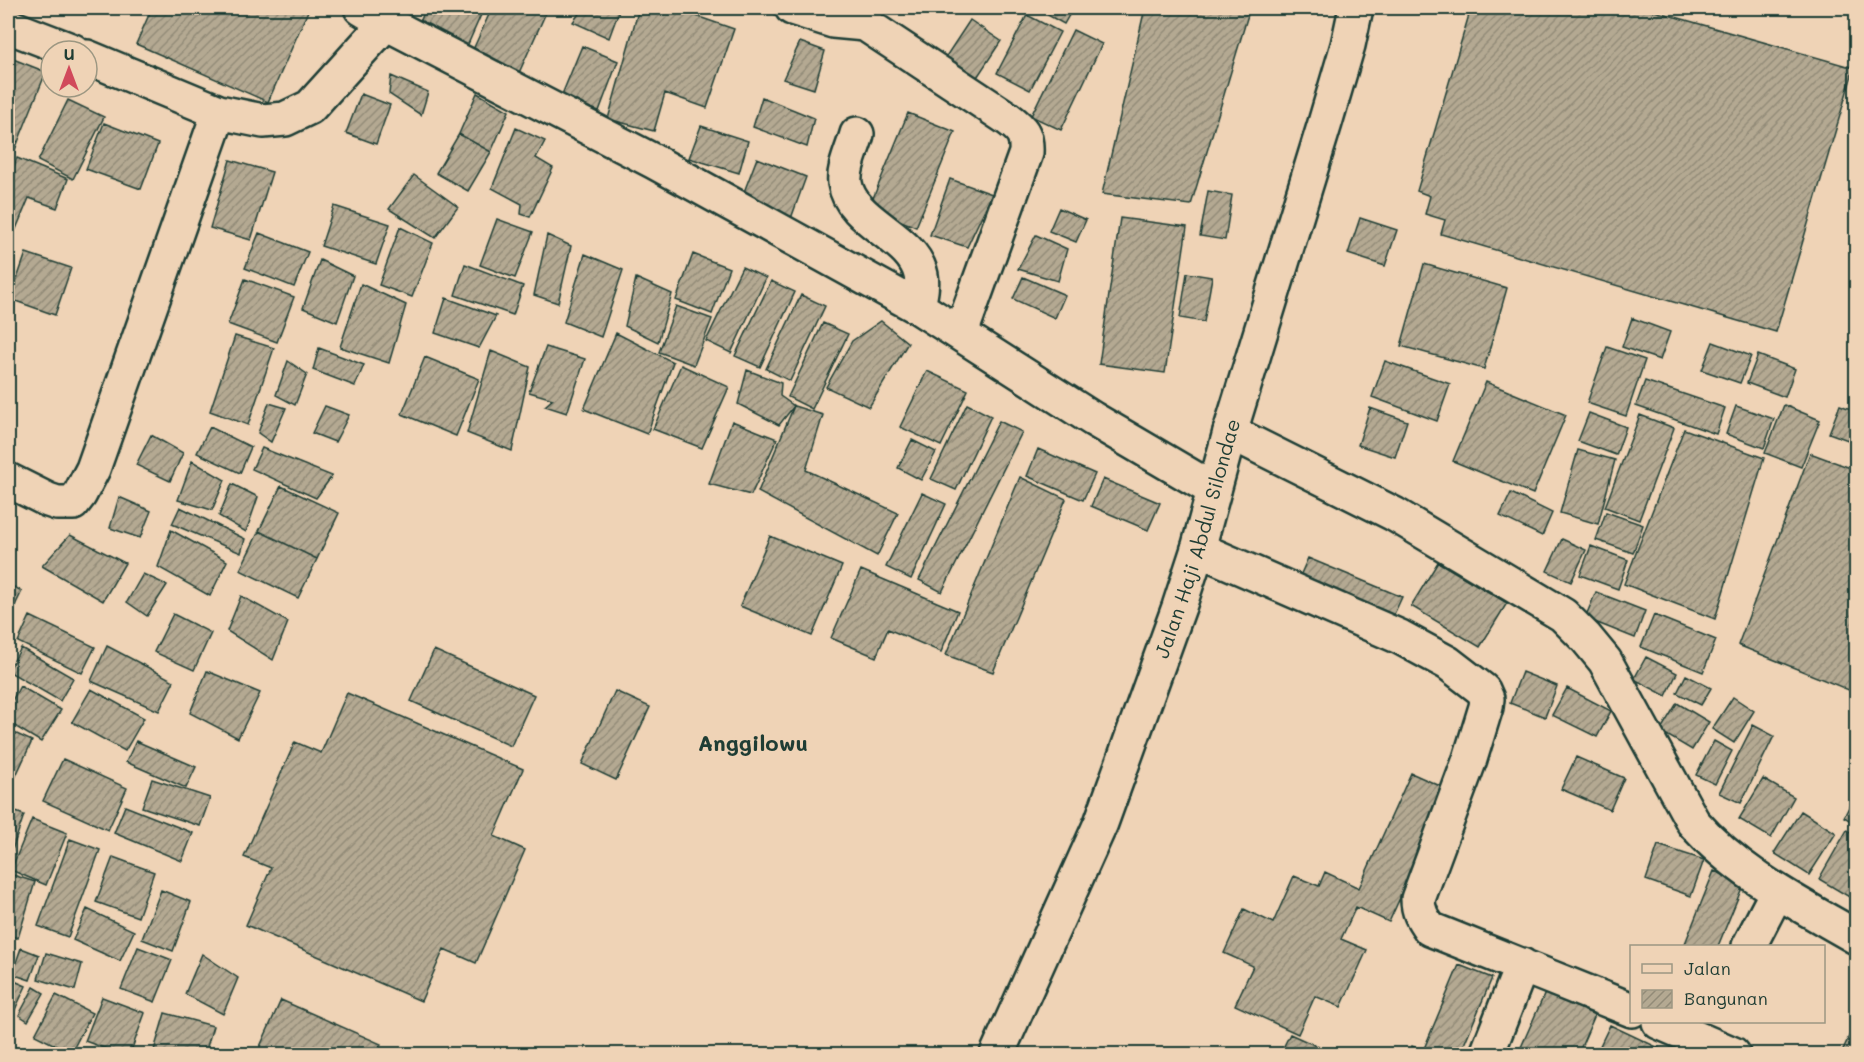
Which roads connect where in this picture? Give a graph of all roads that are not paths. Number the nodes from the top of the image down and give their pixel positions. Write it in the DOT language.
graph roads {
  1 [pos="792,8"];
  2 [pos="1356,8"];
  3 [pos="373,15"];
  4 [pos="867,16"];
  5 [pos="8,26"];
  6 [pos="42,39"];
  7 [pos="99,62"];
  8 [pos="219,112"];
  9 [pos="857,134"];
  10 [pos="918,307"];
  11 [pos="961,333"];
  12 [pos="1230,432"];
  13 [pos="8,480"];
  14 [pos="1214,490"];
  15 [pos="1198,549"];
  16 [pos="1777,892"];
  17 [pos="1857,937"];
  18 [pos="1750,945"];
  19 [pos="1522,965"];
  20 [pos="1630,1009"];
  21 [pos="1662,1023"];
  22 [pos="1702,1038"];
  23 [pos="997,1054"];
  24 [pos="1487,1054"];
  25 [pos="1733,1054"];
  1 -- 4 [label="main road"];
  2 -- 12 [label="main road, Jalan Haji Abdul Silondae"];
  3 -- 8 [label="main road"];
  3 -- 10 [label="main road"];
  4 -- 11 [label="main road"];
  5 -- 6 [label="main road"];
  7 -- 8 [label="main road"];
  8 -- 13 [label="main road"];
  9 -- 10 [label="main road"];
  10 -- 11 [label="main road"];
  11 -- 14 [label="main road"];
  12 -- 14 [label="main road, Jalan Haji Abdul Silondae"];
  12 -- 16 [label="main road"];
  14 -- 15 [label="main road, Jalan Haji Abdul Silondae"];
  15 -- 19 [label="main road"];
  15 -- 23 [label="main road, Jalan Haji Abdul Silondae"];
  16 -- 17 [label="main road"];
  16 -- 18 [label="main road"];
  19 -- 20 [label="main road"];
  19 -- 24 [label="main road"];
  21 -- 22 [label="main road"];
  22 -- 25 [label="main road"];
}
